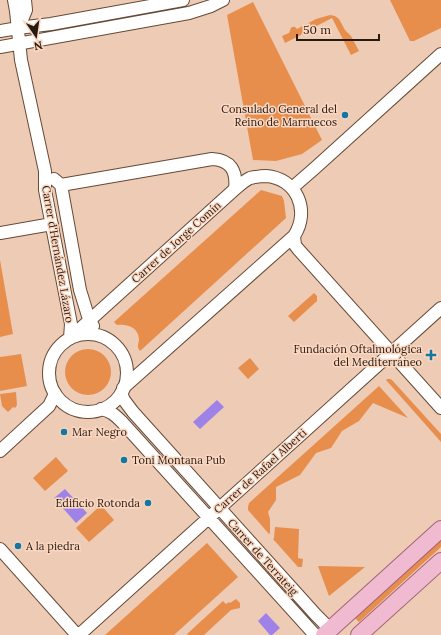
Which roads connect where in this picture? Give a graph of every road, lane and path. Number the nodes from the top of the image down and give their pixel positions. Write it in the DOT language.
graph roads {
  1 [pos="14,0"];
  2 [pos="25,0"];
  3 [pos="183,0"];
  4 [pos="222,0"];
  5 [pos="18,28"];
  6 [pos="0,31"];
  7 [pos="20,44"];
  8 [pos="0,47"];
  9 [pos="441,54"];
  10 [pos="45,171"];
  11 [pos="61,185"];
  12 [pos="292,188"];
  13 [pos="235,189"];
  14 [pos="52,224"];
  15 [pos="0,233"];
  16 [pos="294,236"];
  17 [pos="441,308"];
  18 [pos="90,320"];
  19 [pos="99,335"];
  20 [pos="70,338"];
  21 [pos="391,353"];
  22 [pos="122,391"];
  23 [pos="55,393"];
  24 [pos="441,408"];
  25 [pos="101,409"];
  26 [pos="0,451"];
  27 [pos="219,508"];
  28 [pos="209,518"];
  29 [pos="441,529"];
  30 [pos="0,549"];
  31 [pos="441,561"];
  32 [pos="327,632"];
  33 [pos="78,635"];
  34 [pos="315,635"];
  35 [pos="360,635"];
  1 -- 5 [label="street, Carrer d'Hernández Lázaro"];
  2 -- 5 [label="street"];
  3 -- 5 [label="street"];
  4 -- 7 [label="street"];
  5 -- 6 [label="street"];
  5 -- 7 [label="street, Carrer d'Hernández Lázaro"];
  7 -- 8 [label="street"];
  7 -- 10 [label="street, Carrer d'Hernández Lázaro"];
  9 -- 12 [label="street"];
  10 -- 11 [label="street, Carrer d'Hernández Lázaro"];
  10 -- 14 [label="street, Carrer d'Hernández Lázaro"];
  11 -- 13 [label="street"];
  11 -- 18 [label="street, Carrer d'Hernández Lázaro"];
  12 -- 13 [label="street, Carrer de Jorge Comín"];
  12 -- 16 [label="street"];
  13 -- 18 [label="street, Carrer de Jorge Comín"];
  14 -- 15 [label="street"];
  14 -- 20 [label="street, Carrer d'Hernández Lázaro"];
  16 -- 21 [label="street"];
  16 -- 22 [label="street"];
  17 -- 21 [label="street, Carrer de Rafael Alberti"];
  18 -- 19 [label="street, Carrer d'Hernández Lázaro"];
  18 -- 20 [label="street, Carrer de Jorge Comín"];
  19 -- 20 [label="street"];
  19 -- 22 [label="street"];
  20 -- 23 [label="street"];
  21 -- 24 [label="street"];
  21 -- 27 [label="street, Carrer de Rafael Alberti"];
  22 -- 25 [label="street"];
  22 -- 27 [label="street, Carrer de Terrateig"];
  23 -- 25 [label="street"];
  23 -- 26 [label="street"];
  25 -- 28 [label="street, Carrer de Terrateig"];
  27 -- 28 [label="street, Carrer de Rafael Alberti"];
  27 -- 32 [label="street, Carrer de Terrateig"];
  28 -- 33 [label="street, Carrer de Rafael Alberti"];
  28 -- 34 [label="street, Carrer de Terrateig"];
  29 -- 32 [label="main road"];
  30 -- 33 [label="street"];
  31 -- 35 [label="main road"];
}
